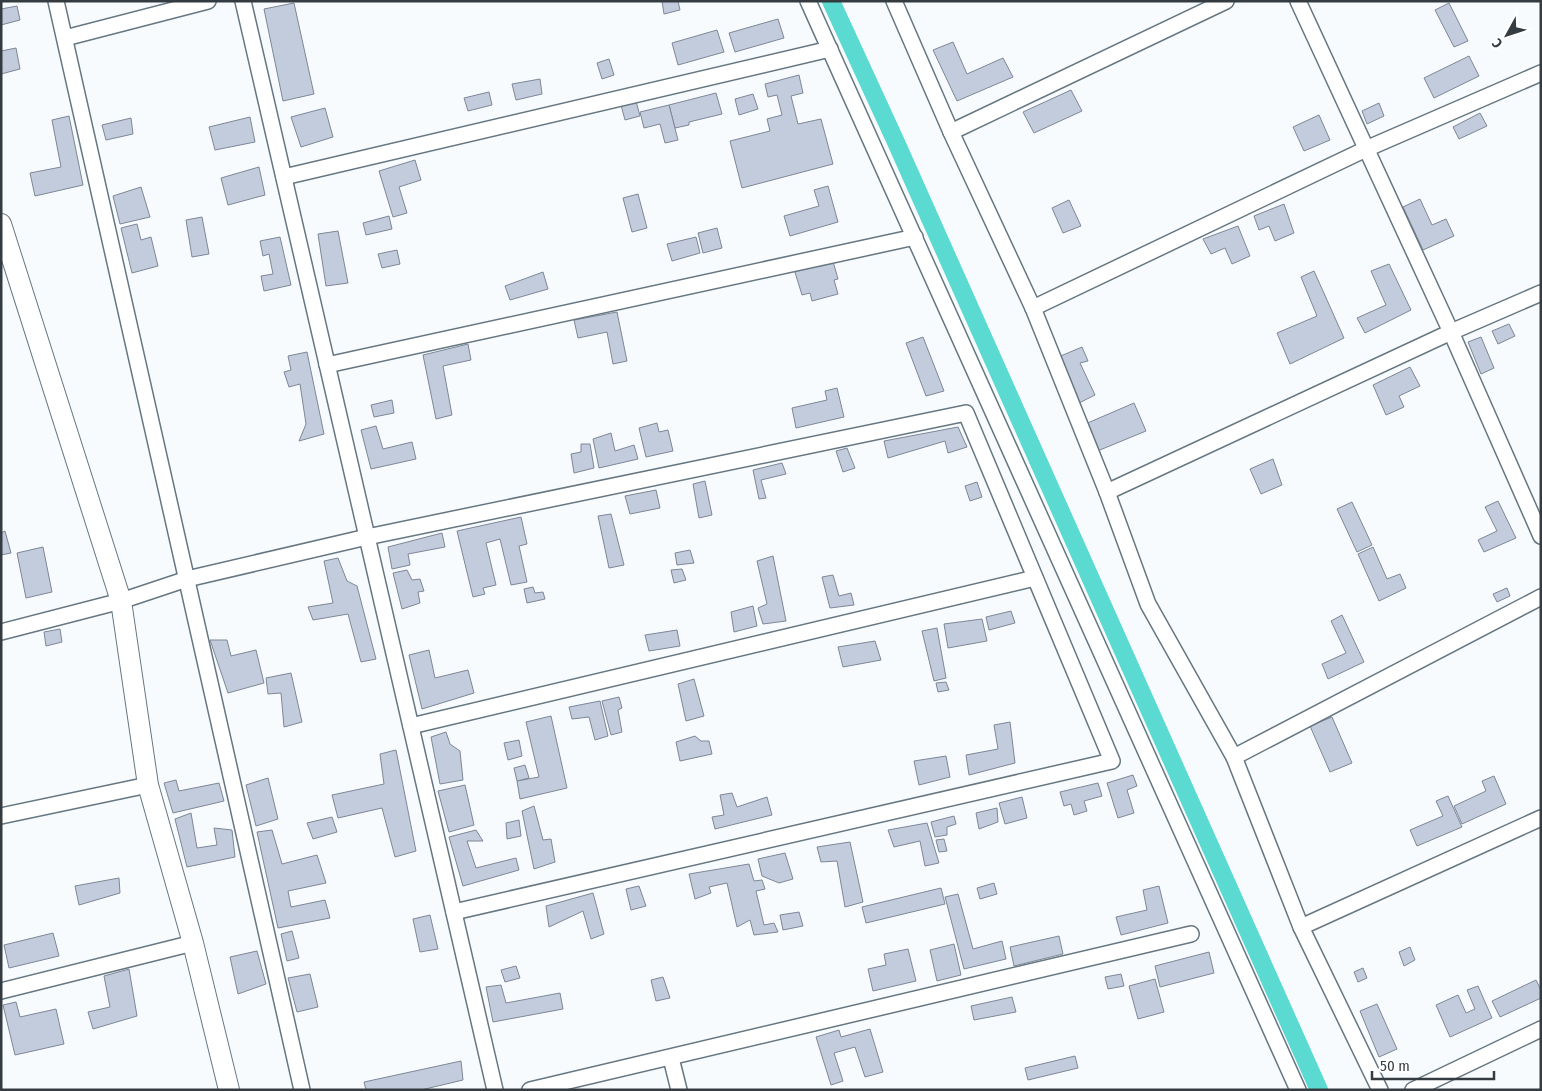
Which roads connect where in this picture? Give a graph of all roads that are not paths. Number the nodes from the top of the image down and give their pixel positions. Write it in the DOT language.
graph roads {
  1 [pos="56,1"];
  2 [pos="208,1"];
  3 [pos="243,1"];
  4 [pos="808,1"];
  5 [pos="894,1"];
  6 [pos="1226,1"];
  7 [pos="1298,1"];
  8 [pos="65,38"];
  9 [pos="830,49"];
  10 [pos="1541,73"];
  11 [pos="951,132"];
  12 [pos="1366,149"];
  13 [pos="284,177"];
  14 [pos="1,224"];
  15 [pos="915,237"];
  16 [pos="1541,293"];
  17 [pos="1033,308"];
  18 [pos="1451,332"];
  19 [pos="328,365"];
  20 [pos="1107,492"];
  21 [pos="1541,536"];
  22 [pos="367,537"];
  23 [pos="1035,578"];
  24 [pos="186,579"];
  25 [pos="1541,597"];
  26 [pos="121,601"];
  27 [pos="1,632"];
  28 [pos="411,726"];
  29 [pos="1234,757"];
  30 [pos="148,785"];
  31 [pos="1,816"];
  32 [pos="1541,818"];
  33 [pos="454,912"];
  34 [pos="1301,927"];
  35 [pos="1191,934"];
  36 [pos="193,943"];
  37 [pos="1,992"];
  38 [pos="1541,1029"];
  39 [pos="671,1058"];
  40 [pos="229,1090"];
  41 [pos="302,1090"];
  42 [pos="495,1090"];
  43 [pos="530,1090"];
  44 [pos="679,1090"];
  45 [pos="1298,1090"];
  46 [pos="1380,1090"];
  47 [pos="1413,1090"];
  1 -- 8 [label="street"];
  2 -- 8 [label="street"];
  3 -- 13 [label="street"];
  4 -- 9 [label="street"];
  5 -- 11 [label="street"];
  6 -- 11 [label="street"];
  7 -- 12 [label="street"];
  8 -- 24 [label="street"];
  9 -- 13 [label="street"];
  9 -- 15 [label="street"];
  10 -- 12 [label="street"];
  11 -- 17 [label="street"];
  12 -- 17 [label="street"];
  12 -- 18 [label="street"];
  13 -- 19 [label="street"];
  14 -- 26 [label="street"];
  15 -- 19 [label="street"];
  15 -- 45 [label="street"];
  16 -- 18 [label="street"];
  17 -- 20 [label="street"];
  18 -- 20 [label="street"];
  18 -- 21 [label="street"];
  19 -- 22 [label="street"];
  20 -- 29 [label="street"];
  22 -- 23 [label="street"];
  22 -- 24 [label="street"];
  22 -- 28 [label="street"];
  23 -- 28 [label="street"];
  23 -- 33 [label="street"];
  24 -- 26 [label="street"];
  24 -- 41 [label="street"];
  25 -- 29 [label="street"];
  26 -- 27 [label="street"];
  26 -- 30 [label="street"];
  28 -- 33 [label="street"];
  29 -- 34 [label="street"];
  30 -- 31 [label="street"];
  30 -- 36 [label="street"];
  32 -- 34 [label="street"];
  33 -- 42 [label="street"];
  34 -- 46 [label="street"];
  35 -- 39 [label="street"];
  36 -- 37 [label="street"];
  36 -- 40 [label="street"];
  38 -- 47 [label="street"];
  39 -- 43 [label="street"];
  39 -- 44 [label="street"];
}
